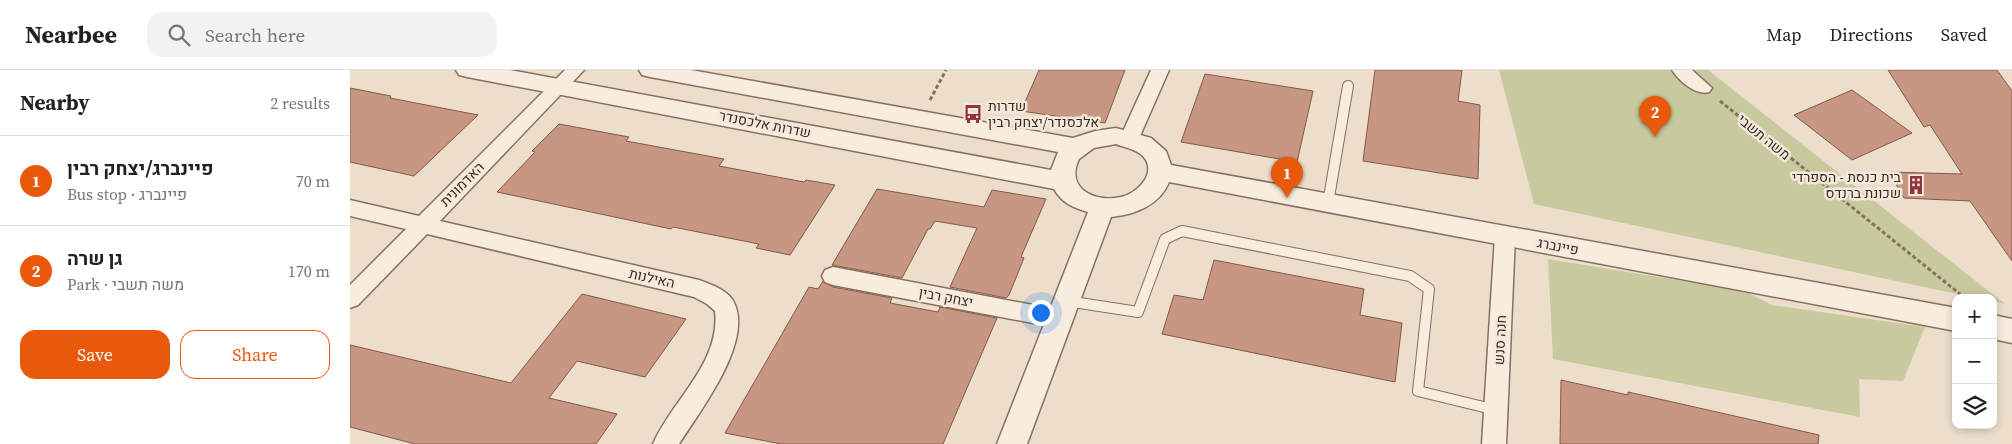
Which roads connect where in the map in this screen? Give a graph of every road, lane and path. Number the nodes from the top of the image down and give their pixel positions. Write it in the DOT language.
graph roads {
  1 [pos="467,70"];
  2 [pos="650,70"];
  3 [pos="946,70"];
  4 [pos="1160,70"];
  5 [pos="1681,70"];
  6 [pos="568,78"];
  7 [pos="1348,86"];
  8 [pos="1703,88"];
  9 [pos="919,119"];
  10 [pos="1130,138"];
  11 [pos="1077,147"];
  12 [pos="1161,172"];
  13 [pos="1062,181"];
  14 [pos="1328,203"];
  15 [pos="350,208"];
  16 [pos="1102,208"];
  17 [pos="423,224"];
  18 [pos="1505,236"];
  19 [pos="833,276"];
  20 [pos="1960,294"];
  21 [pos="350,300"];
  22 [pos="1062,310"];
  23 [pos="1952,319"];
  24 [pos="1997,328"];
  25 [pos="2012,331"];
  26 [pos="1496,410"];
  27 [pos="665,444"];
  28 [pos="1012,444"];
  29 [pos="1494,444"];
  1 -- 6 [label="street, שדרות אלכסנדר"];
  2 -- 9 [label="street"];
  3 -- 9 [label="path"];
  4 -- 10 [label="street"];
  5 -- 8 [label="street"];
  6 -- 13 [label="street, שדרות אלכסנדר"];
  6 -- 17 [label="street, האדמונית"];
  7 -- 14 [label="lane"];
  8 -- 20 [label="path, משה תשבי"];
  9 -- 11 [label="street"];
  10 -- 11 [label="street"];
  10 -- 12 [label="street"];
  11 -- 13 [label="street"];
  12 -- 14 [label="street, פיינברג"];
  12 -- 16 [label="street"];
  13 -- 16 [label="street"];
  14 -- 18 [label="street, פיינברג"];
  15 -- 17 [label="street, האילנות"];
  16 -- 22 [label="street"];
  17 -- 21 [label="street, האדמונית"];
  17 -- 27 [label="street, האילנות"];
  18 -- 23 [label="street, פיינברג"];
  18 -- 26 [label="street, חנה סנש"];
  19 -- 22 [label="street, יצחק רבין"];
  22 -- 26 [label="lane"];
  22 -- 28 [label="street"];
  24 -- 25 [label="street"];
  26 -- 29 [label="street, חנה סנש"];
}
